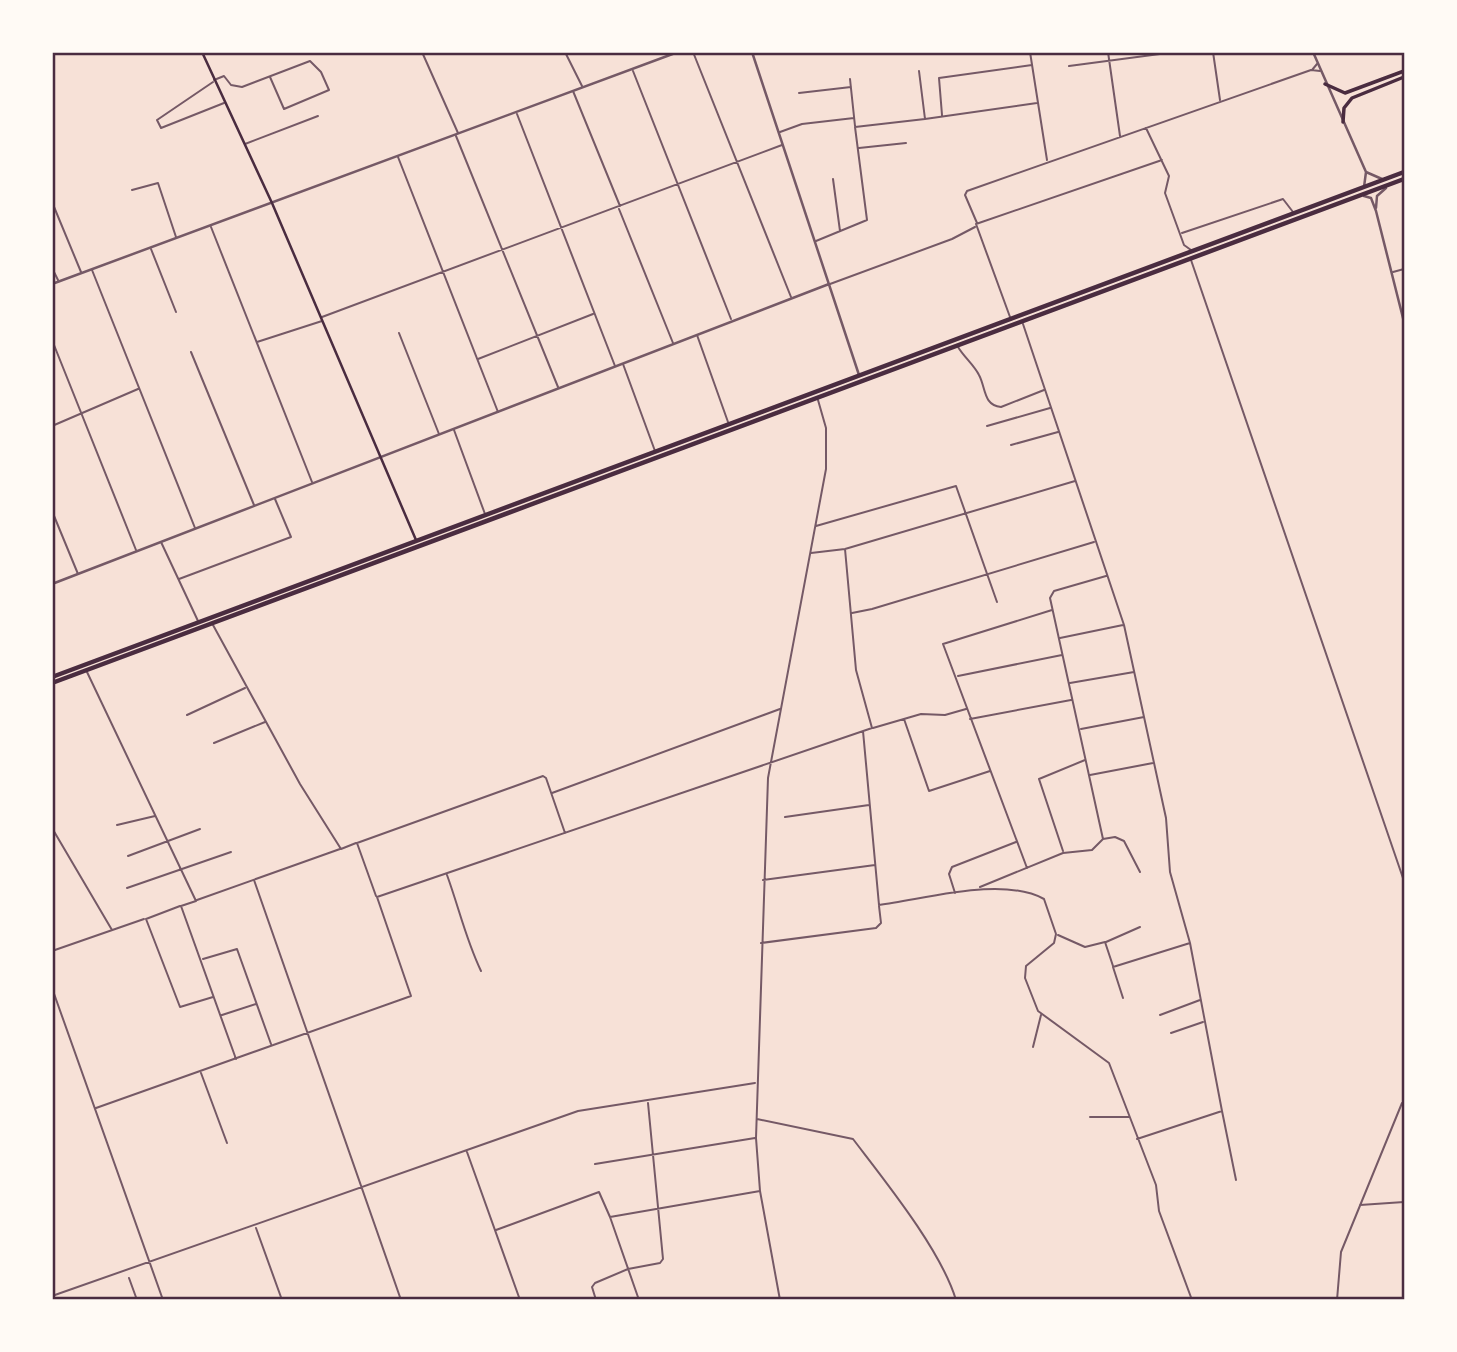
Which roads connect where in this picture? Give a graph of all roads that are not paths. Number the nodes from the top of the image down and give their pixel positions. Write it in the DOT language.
graph roads {
  1 [pos="202,52"];
  2 [pos="422,52"];
  3 [pos="565,52"];
  4 [pos="678,52"];
  5 [pos="693,52"];
  6 [pos="752,52"];
  7 [pos="1030,52"];
  8 [pos="1108,52"];
  9 [pos="1175,52"];
  10 [pos="1213,52"];
  11 [pos="1313,52"];
  12 [pos="1109,61"];
  13 [pos="1317,64"];
  14 [pos="1032,65"];
  15 [pos="1069,66"];
  16 [pos="632,70"];
  17 [pos="1311,70"];
  18 [pos="919,71"];
  19 [pos="1320,71"];
  20 [pos="1405,71"];
  21 [pos="270,77"];
  22 [pos="1405,77"];
  23 [pos="850,79"];
  24 [pos="214,80"];
  25 [pos="1325,84"];
  26 [pos="850,87"];
  27 [pos="582,88"];
  28 [pos="573,91"];
  29 [pos="799,93"];
  30 [pos="1220,101"];
  31 [pos="225,103"];
  32 [pos="1037,103"];
  33 [pos="517,113"];
  34 [pos="317,116"];
  35 [pos="942,116"];
  36 [pos="854,118"];
  37 [pos="925,118"];
  38 [pos="1343,122"];
  39 [pos="855,127"];
  40 [pos="1146,127"];
  41 [pos="779,133"];
  42 [pos="457,134"];
  43 [pos="1120,137"];
  44 [pos="906,143"];
  45 [pos="244,144"];
  46 [pos="783,144"];
  47 [pos="858,148"];
  48 [pos="397,156"];
  49 [pos="1162,160"];
  50 [pos="1047,161"];
  51 [pos="737,162"];
  52 [pos="1366,172"];
  53 [pos="1405,172"];
  54 [pos="833,179"];
  55 [pos="1405,179"];
  56 [pos="1383,180"];
  57 [pos="1394,183"];
  58 [pos="678,185"];
  59 [pos="1364,187"];
  60 [pos="132,190"];
  61 [pos="1360,195"];
  62 [pos="52,202"];
  63 [pos="272,203"];
  64 [pos="620,207"];
  65 [pos="1376,211"];
  66 [pos="1294,213"];
  67 [pos="1405,216"];
  68 [pos="1405,222"];
  69 [pos="976,225"];
  70 [pos="210,226"];
  71 [pos="562,229"];
  72 [pos="840,232"];
  73 [pos="1181,233"];
  74 [pos="176,238"];
  75 [pos="815,241"];
  76 [pos="1185,245"];
  77 [pos="151,248"];
  78 [pos="1192,250"];
  79 [pos="502,251"];
  80 [pos="1180,255"];
  81 [pos="1190,259"];
  82 [pos="52,268"];
  83 [pos="92,269"];
  84 [pos="1405,270"];
  85 [pos="1392,272"];
  86 [pos="81,273"];
  87 [pos="443,273"];
  88 [pos="59,281"];
  89 [pos="52,284"];
  90 [pos="830,284"];
  91 [pos="792,298"];
  92 [pos="176,312"];
  93 [pos="594,313"];
  94 [pos="1011,318"];
  95 [pos="321,320"];
  96 [pos="732,320"];
  97 [pos="1023,323"];
  98 [pos="1405,323"];
  99 [pos="399,333"];
  100 [pos="697,334"];
  101 [pos="535,336"];
  102 [pos="52,340"];
  103 [pos="256,342"];
  104 [pos="674,343"];
  105 [pos="957,347"];
  106 [pos="191,352"];
  107 [pos="477,359"];
  108 [pos="622,363"];
  109 [pos="615,366"];
  110 [pos="859,375"];
  111 [pos="139,388"];
  112 [pos="558,388"];
  113 [pos="1045,390"];
  114 [pos="818,399"];
  115 [pos="1051,408"];
  116 [pos="498,412"];
  117 [pos="82,415"];
  118 [pos="729,424"];
  119 [pos="52,426"];
  120 [pos="987,426"];
  121 [pos="454,429"];
  122 [pos="1059,432"];
  123 [pos="440,435"];
  124 [pos="1011,445"];
  125 [pos="655,452"];
  126 [pos="381,457"];
  127 [pos="1076,480"];
  128 [pos="312,484"];
  129 [pos="275,498"];
  130 [pos="254,506"];
  131 [pos="52,510"];
  132 [pos="967,513"];
  133 [pos="485,514"];
  134 [pos="815,527"];
  135 [pos="195,529"];
  136 [pos="415,540"];
  137 [pos="1095,541"];
  138 [pos="162,542"];
  139 [pos="845,550"];
  140 [pos="136,551"];
  141 [pos="810,554"];
  142 [pos="78,574"];
  143 [pos="988,575"];
  144 [pos="1106,576"];
  145 [pos="179,579"];
  146 [pos="52,583"];
  147 [pos="259,599"];
  148 [pos="997,601"];
  149 [pos="263,605"];
  150 [pos="1052,610"];
  151 [pos="852,613"];
  152 [pos="199,622"];
  153 [pos="213,624"];
  154 [pos="1124,625"];
  155 [pos="1059,639"];
  156 [pos="1063,655"];
  157 [pos="86,671"];
  158 [pos="1135,672"];
  159 [pos="956,676"];
  160 [pos="52,677"];
  161 [pos="52,683"];
  162 [pos="1069,684"];
  163 [pos="246,688"];
  164 [pos="1073,700"];
  165 [pos="780,709"];
  166 [pos="967,709"];
  167 [pos="187,715"];
  168 [pos="1145,717"];
  169 [pos="904,719"];
  170 [pos="970,719"];
  171 [pos="266,722"];
  172 [pos="872,728"];
  173 [pos="1080,729"];
  174 [pos="863,730"];
  175 [pos="214,743"];
  176 [pos="1086,760"];
  177 [pos="770,762"];
  178 [pos="1154,763"];
  179 [pos="990,771"];
  180 [pos="1090,775"];
  181 [pos="551,793"];
  182 [pos="870,804"];
  183 [pos="156,816"];
  184 [pos="785,817"];
  185 [pos="117,825"];
  186 [pos="52,828"];
  187 [pos="200,829"];
  188 [pos="565,833"];
  189 [pos="1103,839"];
  190 [pos="168,841"];
  191 [pos="1017,842"];
  192 [pos="358,843"];
  193 [pos="341,849"];
  194 [pos="231,852"];
  195 [pos="1063,853"];
  196 [pos="128,856"];
  197 [pos="876,865"];
  198 [pos="1027,869"];
  199 [pos="181,870"];
  200 [pos="1140,872"];
  201 [pos="446,874"];
  202 [pos="254,880"];
  203 [pos="763,880"];
  204 [pos="1405,881"];
  205 [pos="127,888"];
  206 [pos="978,888"];
  207 [pos="956,895"];
  208 [pos="377,897"];
  209 [pos="196,901"];
  210 [pos="879,905"];
  211 [pos="181,906"];
  212 [pos="146,919"];
  213 [pos="1140,927"];
  214 [pos="112,930"];
  215 [pos="1056,934"];
  216 [pos="1105,942"];
  217 [pos="761,943"];
  218 [pos="1189,943"];
  219 [pos="52,951"];
  220 [pos="201,960"];
  221 [pos="1113,967"];
  222 [pos="481,971"];
  223 [pos="52,988"];
  224 [pos="215,997"];
  225 [pos="1123,998"];
  226 [pos="1201,999"];
  227 [pos="257,1003"];
  228 [pos="1041,1014"];
  229 [pos="1160,1015"];
  230 [pos="221,1016"];
  231 [pos="1205,1022"];
  232 [pos="308,1032"];
  233 [pos="1171,1032"];
  234 [pos="272,1045"];
  235 [pos="1033,1047"];
  236 [pos="236,1059"];
  237 [pos="200,1072"];
  238 [pos="756,1083"];
  239 [pos="648,1102"];
  240 [pos="1402,1103"];
  241 [pos="96,1108"];
  242 [pos="1222,1111"];
  243 [pos="1090,1117"];
  244 [pos="1130,1117"];
  245 [pos="756,1119"];
  246 [pos="756,1138"];
  247 [pos="1137,1139"];
  248 [pos="228,1143"];
  249 [pos="467,1151"];
  250 [pos="652,1155"];
  251 [pos="595,1164"];
  252 [pos="1236,1180"];
  253 [pos="362,1190"];
  254 [pos="760,1191"];
  255 [pos="1405,1202"];
  256 [pos="1359,1205"];
  257 [pos="658,1208"];
  258 [pos="610,1217"];
  259 [pos="256,1227"];
  260 [pos="495,1230"];
  261 [pos="149,1263"];
  262 [pos="628,1269"];
  263 [pos="129,1278"];
  264 [pos="52,1296"];
  265 [pos="136,1300"];
  266 [pos="163,1300"];
  267 [pos="282,1300"];
  268 [pos="401,1300"];
  269 [pos="520,1300"];
  270 [pos="596,1300"];
  271 [pos="639,1300"];
  272 [pos="780,1300"];
  273 [pos="956,1300"];
  274 [pos="1192,1300"];
  275 [pos="1337,1300"];
  1 -- 24 [label="main road"];
  2 -- 42 [label="street"];
  3 -- 27 [label="street"];
  4 -- 16 [label="street"];
  5 -- 51 [label="street"];
  6 -- 41 [label="street"];
  7 -- 14 [label="street"];
  8 -- 12 [label="street"];
  9 -- 12 [label="street"];
  10 -- 30 [label="street"];
  11 -- 13 [label="street"];
  12 -- 15 [label="street"];
  12 -- 43 [label="street"];
  13 -- 17 [label="street"];
  13 -- 19 [label="street"];
  14 -- 32 [label="street"];
  14 -- 35 [label="street"];
  16 -- 27 [label="street"];
  16 -- 58 [label="street"];
  17 -- 19 [label="street"];
  17 -- 30 [label="street"];
  18 -- 37 [label="street"];
  19 -- 25 [label="street"];
  20 -- 25 [label="main road"];
  21 -- 21 [label="street"];
  21 -- 24 [label="street"];
  22 -- 38 [label="main road"];
  23 -- 26 [label="street"];
  24 -- 31 [label="main road"];
  24 -- 31 [label="street"];
  25 -- 38 [label="street"];
  26 -- 29 [label="street"];
  26 -- 36 [label="street"];
  27 -- 28 [label="street"];
  28 -- 33 [label="street"];
  28 -- 64 [label="street"];
  30 -- 40 [label="street"];
  31 -- 45 [label="main road"];
  32 -- 35 [label="street"];
  32 -- 50 [label="street"];
  33 -- 42 [label="street"];
  33 -- 71 [label="street"];
  34 -- 45 [label="street"];
  35 -- 37 [label="street"];
  36 -- 39 [label="street"];
  36 -- 41 [label="street"];
  37 -- 39 [label="street"];
  38 -- 52 [label="street"];
  39 -- 47 [label="street"];
  40 -- 43 [label="street"];
  40 -- 49 [label="street"];
  41 -- 46 [label="street"];
  42 -- 48 [label="street"];
  42 -- 79 [label="street"];
  43 -- 50 [label="street"];
  44 -- 47 [label="street"];
  45 -- 63 [label="main road"];
  46 -- 51 [label="street"];
  46 -- 75 [label="street"];
  47 -- 72 [label="street"];
  48 -- 63 [label="street"];
  48 -- 87 [label="street"];
  49 -- 69 [label="street"];
  49 -- 73 [label="street"];
  50 -- 69 [label="street"];
  51 -- 58 [label="street"];
  51 -- 91 [label="street"];
  52 -- 56 [label="street"];
  52 -- 59 [label="street"];
  53 -- 56 [label="highway"];
  54 -- 72 [label="street"];
  55 -- 57 [label="highway"];
  56 -- 59 [label="highway"];
  57 -- 61 [label="highway"];
  57 -- 65 [label="street"];
  58 -- 64 [label="street"];
  58 -- 96 [label="street"];
  59 -- 66 [label="highway"];
  60 -- 74 [label="street"];
  61 -- 65 [label="street"];
  61 -- 81 [label="highway"];
  62 -- 86 [label="street"];
  63 -- 70 [label="street"];
  63 -- 95 [label="main road"];
  64 -- 71 [label="street"];
  64 -- 104 [label="street"];
  65 -- 85 [label="street"];
  66 -- 73 [label="street"];
  66 -- 78 [label="highway"];
  67 -- 68 [label="street"];
  69 -- 90 [label="street"];
  69 -- 94 [label="street"];
  70 -- 74 [label="street"];
  70 -- 103 [label="street"];
  71 -- 79 [label="street"];
  71 -- 93 [label="street"];
  72 -- 75 [label="street"];
  73 -- 76 [label="street"];
  74 -- 77 [label="street"];
  75 -- 90 [label="street"];
  76 -- 78 [label="street"];
  76 -- 80 [label="street"];
  77 -- 83 [label="street"];
  77 -- 92 [label="street"];
  78 -- 80 [label="highway"];
  79 -- 87 [label="street"];
  79 -- 101 [label="street"];
  80 -- 94 [label="highway"];
  81 -- 97 [label="highway"];
  81 -- 204 [label="street"];
  82 -- 88 [label="street"];
  83 -- 86 [label="street"];
  83 -- 111 [label="street"];
  84 -- 85 [label="street"];
  85 -- 98 [label="street"];
  86 -- 88 [label="street"];
  87 -- 95 [label="street"];
  87 -- 107 [label="street"];
  88 -- 89 [label="street"];
  90 -- 91 [label="street"];
  90 -- 110 [label="street"];
  91 -- 96 [label="street"];
  93 -- 101 [label="street"];
  93 -- 109 [label="street"];
  94 -- 110 [label="highway"];
  95 -- 103 [label="street"];
  95 -- 126 [label="main road"];
  96 -- 100 [label="street"];
  97 -- 105 [label="highway"];
  97 -- 113 [label="street"];
  99 -- 123 [label="street"];
  100 -- 104 [label="street"];
  100 -- 118 [label="street"];
  101 -- 107 [label="street"];
  101 -- 112 [label="street"];
  102 -- 117 [label="street"];
  103 -- 128 [label="street"];
  104 -- 108 [label="street"];
  105 -- 113 [label="street"];
  105 -- 114 [label="highway"];
  106 -- 130 [label="street"];
  107 -- 116 [label="street"];
  108 -- 109 [label="street"];
  108 -- 125 [label="street"];
  109 -- 112 [label="street"];
  110 -- 118 [label="highway"];
  111 -- 117 [label="street"];
  111 -- 135 [label="street"];
  112 -- 116 [label="street"];
  113 -- 115 [label="street"];
  114 -- 134 [label="street"];
  114 -- 149 [label="highway"];
  115 -- 120 [label="street"];
  115 -- 122 [label="street"];
  116 -- 121 [label="street"];
  117 -- 119 [label="street"];
  117 -- 140 [label="street"];
  118 -- 125 [label="highway"];
  121 -- 123 [label="street"];
  121 -- 133 [label="street"];
  122 -- 124 [label="street"];
  122 -- 127 [label="street"];
  123 -- 126 [label="street"];
  125 -- 133 [label="highway"];
  126 -- 128 [label="street"];
  126 -- 136 [label="main road"];
  127 -- 132 [label="street"];
  127 -- 137 [label="street"];
  128 -- 129 [label="street"];
  129 -- 130 [label="street"];
  129 -- 145 [label="street"];
  130 -- 135 [label="street"];
  131 -- 142 [label="street"];
  132 -- 134 [label="street"];
  132 -- 139 [label="street"];
  132 -- 143 [label="street"];
  133 -- 136 [label="highway"];
  134 -- 141 [label="street"];
  135 -- 138 [label="street"];
  136 -- 147 [label="highway"];
  137 -- 143 [label="street"];
  137 -- 144 [label="street"];
  138 -- 140 [label="street"];
  138 -- 145 [label="street"];
  139 -- 141 [label="street"];
  139 -- 151 [label="street"];
  140 -- 142 [label="street"];
  141 -- 165 [label="street"];
  142 -- 146 [label="street"];
  143 -- 148 [label="street"];
  143 -- 151 [label="street"];
  144 -- 150 [label="street"];
  144 -- 154 [label="street"];
  145 -- 152 [label="street"];
  147 -- 149 [label="highway"];
  147 -- 152 [label="highway"];
  149 -- 153 [label="highway"];
  150 -- 155 [label="street"];
  150 -- 159 [label="street"];
  151 -- 172 [label="street"];
  152 -- 160 [label="highway"];
  153 -- 157 [label="highway"];
  153 -- 163 [label="street"];
  154 -- 155 [label="street"];
  154 -- 158 [label="street"];
  155 -- 156 [label="street"];
  156 -- 159 [label="street"];
  156 -- 162 [label="street"];
  157 -- 161 [label="highway"];
  157 -- 183 [label="street"];
  158 -- 162 [label="street"];
  158 -- 168 [label="street"];
  159 -- 166 [label="street"];
  162 -- 164 [label="street"];
  163 -- 167 [label="street"];
  163 -- 171 [label="street"];
  164 -- 170 [label="street"];
  164 -- 173 [label="street"];
  165 -- 177 [label="street"];
  165 -- 181 [label="street"];
  166 -- 169 [label="street"];
  166 -- 170 [label="street"];
  168 -- 173 [label="street"];
  168 -- 178 [label="street"];
  169 -- 172 [label="street"];
  169 -- 179 [label="street"];
  170 -- 179 [label="street"];
  171 -- 175 [label="street"];
  171 -- 193 [label="street"];
  172 -- 174 [label="street"];
  173 -- 176 [label="street"];
  174 -- 177 [label="street"];
  174 -- 182 [label="street"];
  176 -- 180 [label="street"];
  176 -- 195 [label="street"];
  177 -- 188 [label="street"];
  177 -- 203 [label="street"];
  178 -- 180 [label="street"];
  178 -- 218 [label="street"];
  179 -- 191 [label="street"];
  180 -- 189 [label="street"];
  181 -- 188 [label="street"];
  181 -- 192 [label="street"];
  182 -- 184 [label="street"];
  182 -- 197 [label="street"];
  183 -- 185 [label="street"];
  183 -- 190 [label="street"];
  186 -- 214 [label="street"];
  187 -- 190 [label="street"];
  188 -- 201 [label="street"];
  189 -- 195 [label="street"];
  189 -- 200 [label="street"];
  190 -- 196 [label="street"];
  190 -- 199 [label="street"];
  191 -- 198 [label="street"];
  191 -- 207 [label="street"];
  192 -- 193 [label="street"];
  192 -- 208 [label="street"];
  193 -- 202 [label="street"];
  194 -- 199 [label="street"];
  195 -- 198 [label="street"];
  197 -- 203 [label="street"];
  197 -- 210 [label="street"];
  198 -- 206 [label="street"];
  199 -- 205 [label="street"];
  199 -- 209 [label="street"];
  201 -- 208 [label="street"];
  201 -- 222 [label="street"];
  202 -- 209 [label="street"];
  202 -- 232 [label="street"];
  203 -- 217 [label="street"];
  206 -- 207 [label="street"];
  206 -- 215 [label="street"];
  207 -- 210 [label="street"];
  208 -- 232 [label="street"];
  209 -- 211 [label="street"];
  210 -- 217 [label="street"];
  211 -- 212 [label="street"];
  211 -- 220 [label="street"];
  212 -- 214 [label="street"];
  212 -- 224 [label="street"];
  213 -- 216 [label="street"];
  214 -- 219 [label="street"];
  215 -- 216 [label="street"];
  215 -- 228 [label="street"];
  216 -- 221 [label="street"];
  217 -- 238 [label="street"];
  218 -- 221 [label="street"];
  218 -- 226 [label="street"];
  220 -- 224 [label="street"];
  220 -- 227 [label="street"];
  221 -- 225 [label="street"];
  223 -- 241 [label="street"];
  224 -- 230 [label="street"];
  226 -- 229 [label="street"];
  226 -- 231 [label="street"];
  227 -- 230 [label="street"];
  227 -- 234 [label="street"];
  228 -- 235 [label="street"];
  228 -- 244 [label="street"];
  230 -- 236 [label="street"];
  231 -- 233 [label="street"];
  231 -- 242 [label="street"];
  232 -- 234 [label="street"];
  232 -- 253 [label="street"];
  234 -- 236 [label="street"];
  236 -- 237 [label="street"];
  237 -- 241 [label="street"];
  237 -- 248 [label="street"];
  238 -- 239 [label="street"];
  238 -- 245 [label="street"];
  239 -- 249 [label="street"];
  239 -- 250 [label="street"];
  240 -- 256 [label="street"];
  241 -- 261 [label="street"];
  242 -- 247 [label="street"];
  242 -- 252 [label="street"];
  243 -- 244 [label="street"];
  244 -- 247 [label="street"];
  245 -- 246 [label="street"];
  245 -- 273 [label="street"];
  246 -- 250 [label="street"];
  246 -- 254 [label="street"];
  247 -- 274 [label="street"];
  249 -- 253 [label="street"];
  249 -- 260 [label="street"];
  250 -- 251 [label="street"];
  250 -- 257 [label="street"];
  253 -- 259 [label="street"];
  253 -- 268 [label="street"];
  254 -- 257 [label="street"];
  254 -- 272 [label="street"];
  255 -- 256 [label="street"];
  256 -- 275 [label="street"];
  257 -- 258 [label="street"];
  257 -- 262 [label="street"];
  258 -- 260 [label="street"];
  258 -- 262 [label="street"];
  259 -- 261 [label="street"];
  259 -- 267 [label="street"];
  260 -- 269 [label="street"];
  261 -- 264 [label="street"];
  261 -- 266 [label="street"];
  262 -- 270 [label="street"];
  262 -- 271 [label="street"];
  263 -- 265 [label="street"];
}
